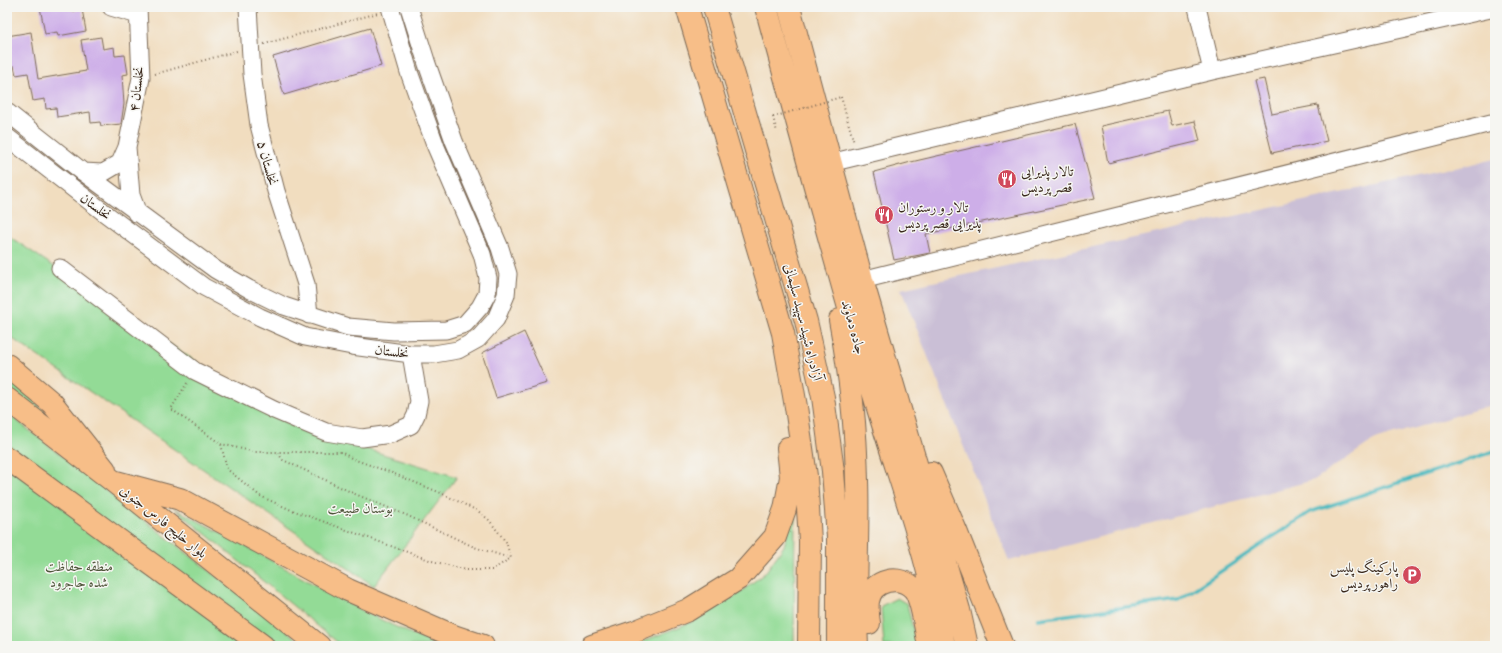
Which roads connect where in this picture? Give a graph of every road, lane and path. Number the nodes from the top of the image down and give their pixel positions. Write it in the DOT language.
graph roads {
  1 [pos="110,7"];
  2 [pos="248,7"];
  3 [pos="390,7"];
  4 [pos="409,7"];
  5 [pos="687,7"];
  6 [pos="714,7"];
  7 [pos="766,7"];
  8 [pos="789,7"];
  9 [pos="1197,7"];
  10 [pos="1495,8"];
  11 [pos="138,11"];
  12 [pos="1212,71"];
  13 [pos="7,112"];
  14 [pos="1491,123"];
  15 [pos="777,132"];
  16 [pos="7,137"];
  17 [pos="127,147"];
  18 [pos="858,156"];
  19 [pos="830,163"];
  20 [pos="83,172"];
  21 [pos="137,211"];
  22 [pos="822,216"];
  23 [pos="125,228"];
  24 [pos="60,268"];
  25 [pos="862,280"];
  26 [pos="309,314"];
  27 [pos="782,333"];
  28 [pos="411,354"];
  29 [pos="7,365"];
  30 [pos="195,371"];
  31 [pos="895,392"];
  32 [pos="7,399"];
  33 [pos="221,444"];
  34 [pos="278,453"];
  35 [pos="7,458"];
  36 [pos="113,481"];
  37 [pos="511,558"];
  38 [pos="248,638"];
  39 [pos="263,646"];
  40 [pos="319,646"];
  41 [pos="483,646"];
  42 [pos="592,646"];
  43 [pos="809,646"];
  44 [pos="838,646"];
  45 [pos="857,646"];
  46 [pos="870,646"];
  47 [pos="929,646"];
  48 [pos="944,646"];
  49 [pos="967,646"];
  50 [pos="1002,646"];
  1 -- 11 [label="street"];
  2 -- 26 [label="street, نخلستان ۵"];
  3 -- 26 [label="street, نخلستان"];
  4 -- 28 [label="street, نخلستان"];
  5 -- 27 [label="main road, آزادراه شهید سپهبد سلیمانی"];
  6 -- 44 [label="main road, آزادراه شهید سپهبد سلیمانی"];
  7 -- 22 [label="main road, جاده دماوند"];
  8 -- 19 [label="main road, جاده دماوند"];
  9 -- 12 [label="street"];
  10 -- 12 [label="street"];
  11 -- 17 [label="street, نخلستان ۴"];
  12 -- 18 [label="street"];
  13 -- 20 [label="street, نخلستان"];
  14 -- 25 [label="street"];
  15 -- 18 [label="path, bridge"];
  16 -- 23 [label="street, نخلستان"];
  17 -- 20 [label="street"];
  17 -- 21 [label="street"];
  18 -- 19 [label="street"];
  19 -- 25 [label="main road, جاده دماوند"];
  20 -- 21 [label="street, نخلستان"];
  21 -- 23 [label="street"];
  21 -- 26 [label="street, نخلستان"];
  22 -- 45 [label="main road"];
  22 -- 48 [label="main road, جاده دماوند"];
  23 -- 28 [label="street, نخلستان"];
  24 -- 30 [label="street"];
  25 -- 31 [label="main road, جاده دماوند"];
  27 -- 42 [label="main road"];
  27 -- 43 [label="main road, آزادراه شهید سپهبد سلیمانی"];
  28 -- 30 [label="street"];
  29 -- 36 [label="main road"];
  30 -- 33 [label="path"];
  31 -- 49 [label="main road, جاده دماوند"];
  31 -- 50 [label="main road"];
  32 -- 36 [label="main road, بلوار خلیج فارس جنوبی"];
  33 -- 34 [label="path"];
  33 -- 37 [label="path"];
  34 -- 37 [label="path"];
  34 -- 37 [label="path"];
  35 -- 38 [label="main road"];
  36 -- 40 [label="main road, بلوار خلیج فارس جنوبی"];
  36 -- 41 [label="main road"];
  38 -- 39 [label="main road"];
  46 -- 47 [label="main road"];
}
